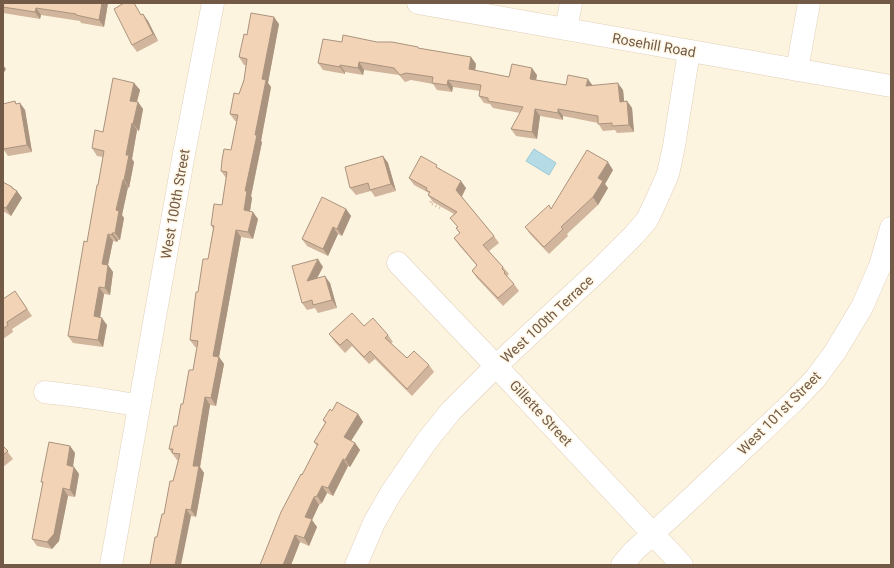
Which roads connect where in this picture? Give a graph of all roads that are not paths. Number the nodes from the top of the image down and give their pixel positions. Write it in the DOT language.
graph roads {
  1 [pos="212,3"];
  2 [pos="418,3"];
  3 [pos="571,3"];
  4 [pos="809,3"];
  5 [pos="566,29"];
  6 [pos="690,51"];
  7 [pos="797,70"];
  8 [pos="891,86"];
  9 [pos="891,228"];
  10 [pos="398,263"];
  11 [pos="496,366"];
  12 [pos="45,392"];
  13 [pos="139,406"];
  14 [pos="653,534"];
  15 [pos="111,565"];
  16 [pos="356,565"];
  17 [pos="622,565"];
  18 [pos="682,565"];
  1 -- 13 [label="street, West 100th Street"];
  2 -- 5 [label="street, Rosehill Road"];
  3 -- 5 [label="street"];
  4 -- 7 [label="street"];
  5 -- 6 [label="street, Rosehill Road"];
  6 -- 7 [label="street, Rosehill Road"];
  6 -- 11 [label="street, West 100th Terrace"];
  7 -- 8 [label="street, Rosehill Road"];
  9 -- 14 [label="street, West 101st Street"];
  10 -- 11 [label="street, Gillette Street"];
  11 -- 14 [label="street, Gillette Street"];
  11 -- 16 [label="street, West 100th Terrace"];
  12 -- 13 [label="street"];
  13 -- 15 [label="street, West 100th Street"];
  14 -- 17 [label="street, West 101st Street"];
  14 -- 18 [label="street, Gillette Street"];
}
